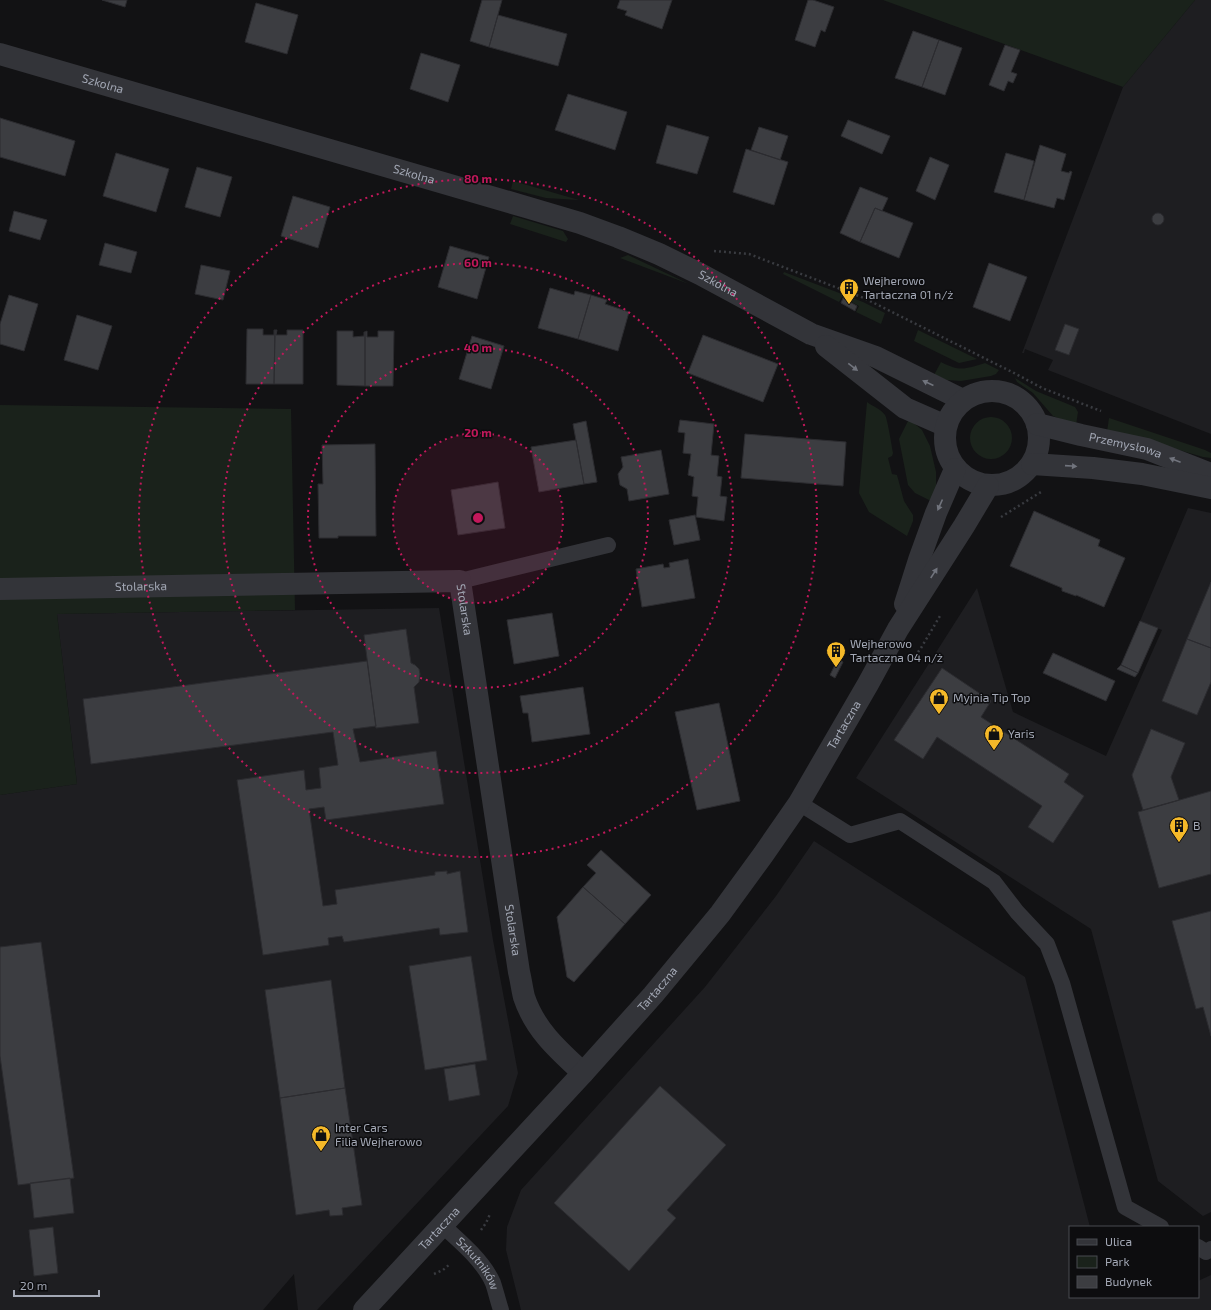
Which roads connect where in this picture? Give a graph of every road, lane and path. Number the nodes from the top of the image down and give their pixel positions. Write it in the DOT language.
graph roads {
  1 [pos="0,54"];
  2 [pos="711,251"];
  3 [pos="811,334"];
  4 [pos="964,400"];
  5 [pos="1102,412"];
  6 [pos="1037,424"];
  7 [pos="946,426"];
  8 [pos="1032,464"];
  9 [pos="956,469"];
  10 [pos="1211,474"];
  11 [pos="988,486"];
  12 [pos="1211,488"];
  13 [pos="608,545"];
  14 [pos="460,581"];
  15 [pos="0,589"];
  16 [pos="898,629"];
  17 [pos="799,802"];
  18 [pos="583,1073"];
  19 [pos="442,1225"];
  20 [pos="1159,1226"];
  21 [pos="1199,1248"];
  22 [pos="1211,1249"];
  23 [pos="364,1310"];
  24 [pos="501,1310"];
  1 -- 3 [label="street, Szkolna"];
  2 -- 5 [label="path"];
  4 -- 3 [label="street, Szkolna, one-way"];
  3 -- 7 [label="street, Szkolna, one-way"];
  4 -- 6 [label="street"];
  4 -- 7 [label="street"];
  6 -- 8 [label="street"];
  10 -- 6 [label="street, Przemysłowa, one-way"];
  7 -- 9 [label="street"];
  8 -- 11 [label="street"];
  8 -- 12 [label="street, Przemysłowa, one-way"];
  9 -- 11 [label="street"];
  9 -- 16 [label="street, Tartaczna, one-way"];
  16 -- 11 [label="street, Tartaczna, one-way"];
  13 -- 14 [label="lane"];
  14 -- 15 [label="street, Stolarska"];
  14 -- 18 [label="street, Stolarska"];
  16 -- 17 [label="street, Tartaczna"];
  17 -- 18 [label="street, Tartaczna"];
  17 -- 20 [label="lane"];
  18 -- 19 [label="street, Tartaczna"];
  19 -- 23 [label="street, Tartaczna"];
  19 -- 24 [label="lane, Szkutników"];
  21 -- 22 [label="lane"];
}
